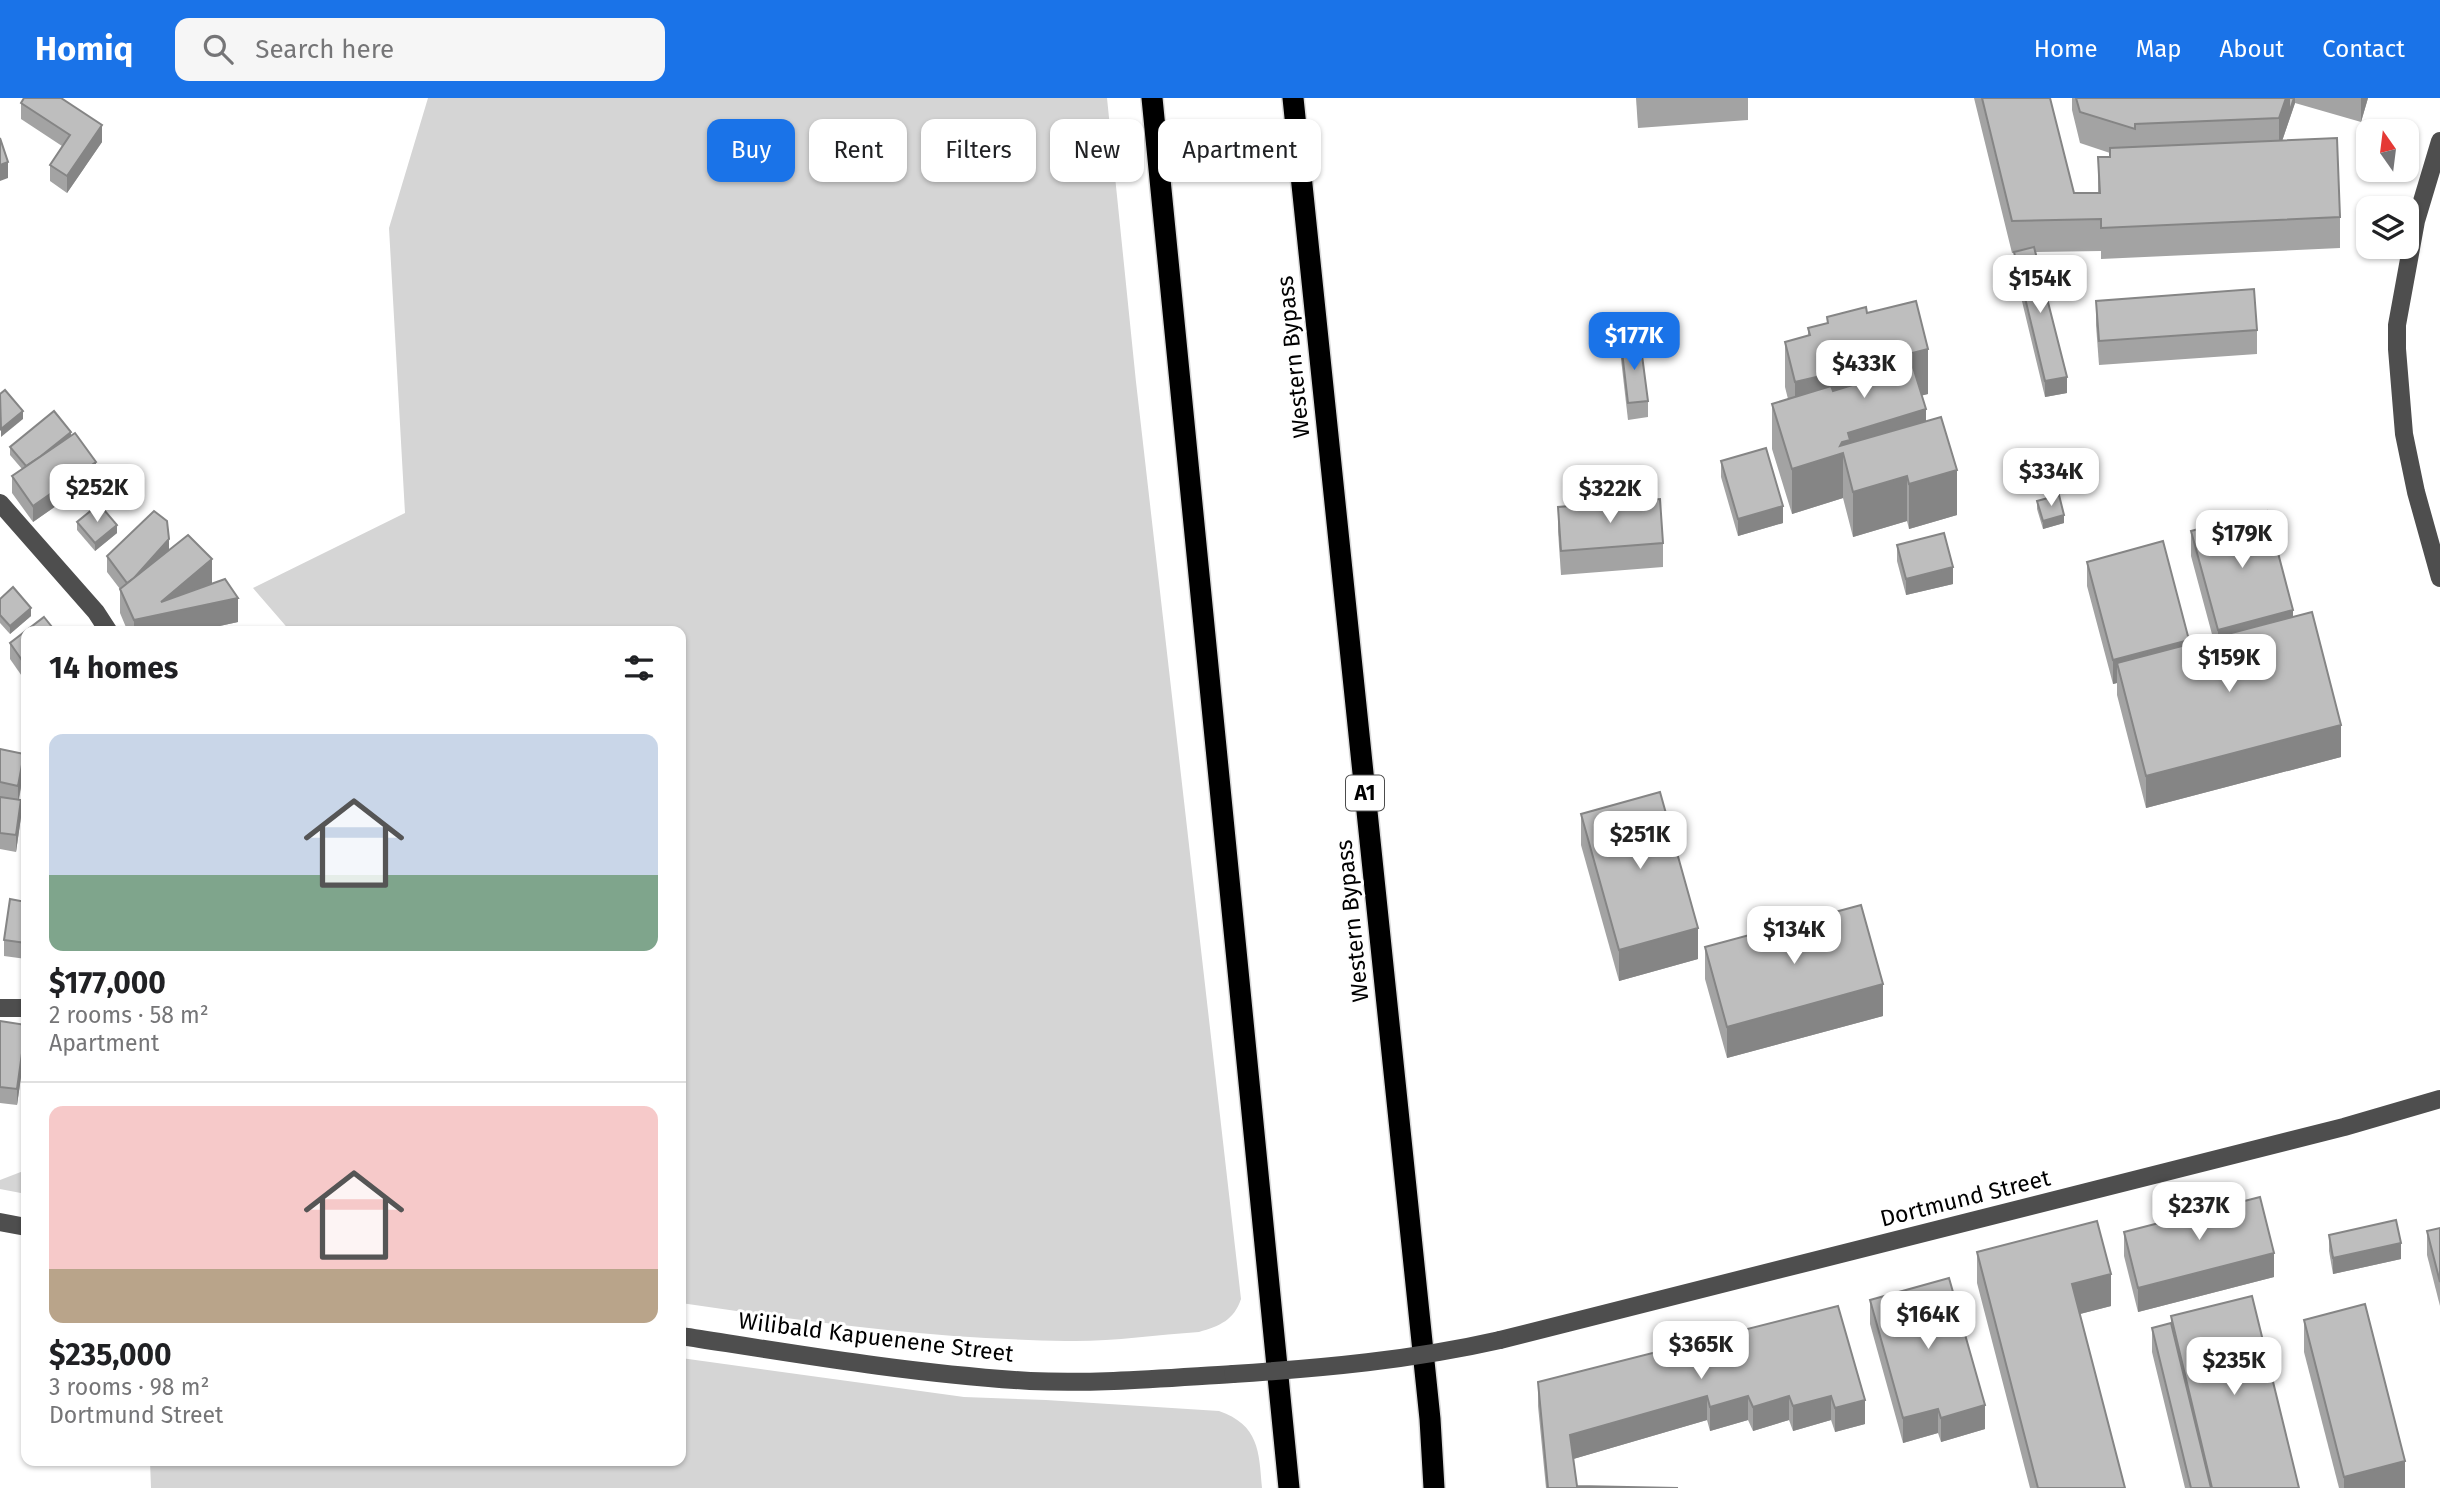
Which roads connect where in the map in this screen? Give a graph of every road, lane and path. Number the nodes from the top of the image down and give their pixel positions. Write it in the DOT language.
graph roads {
  1 [pos="1152,98"];
  2 [pos="1293,98"];
  3 [pos="2440,141"];
  4 [pos="0,503"];
  5 [pos="2440,578"];
  6 [pos="105,626"];
  7 [pos="0,1008"];
  8 [pos="21,1008"];
  9 [pos="2440,1099"];
  10 [pos="0,1222"];
  11 [pos="21,1226"];
  12 [pos="686,1337"];
  13 [pos="1233,1374"];
  14 [pos="1289,1488"];
  15 [pos="1434,1488"];
  1 -- 14 [label="highway"];
  2 -- 15 [label="highway, Western Bypass / A1"];
  3 -- 5 [label="street"];
  4 -- 6 [label="street"];
  7 -- 8 [label="street"];
  9 -- 13 [label="street, Dortmund Street, bridge"];
  10 -- 11 [label="street"];
  12 -- 13 [label="street, Wilibald Kapuenene Street"];
}
